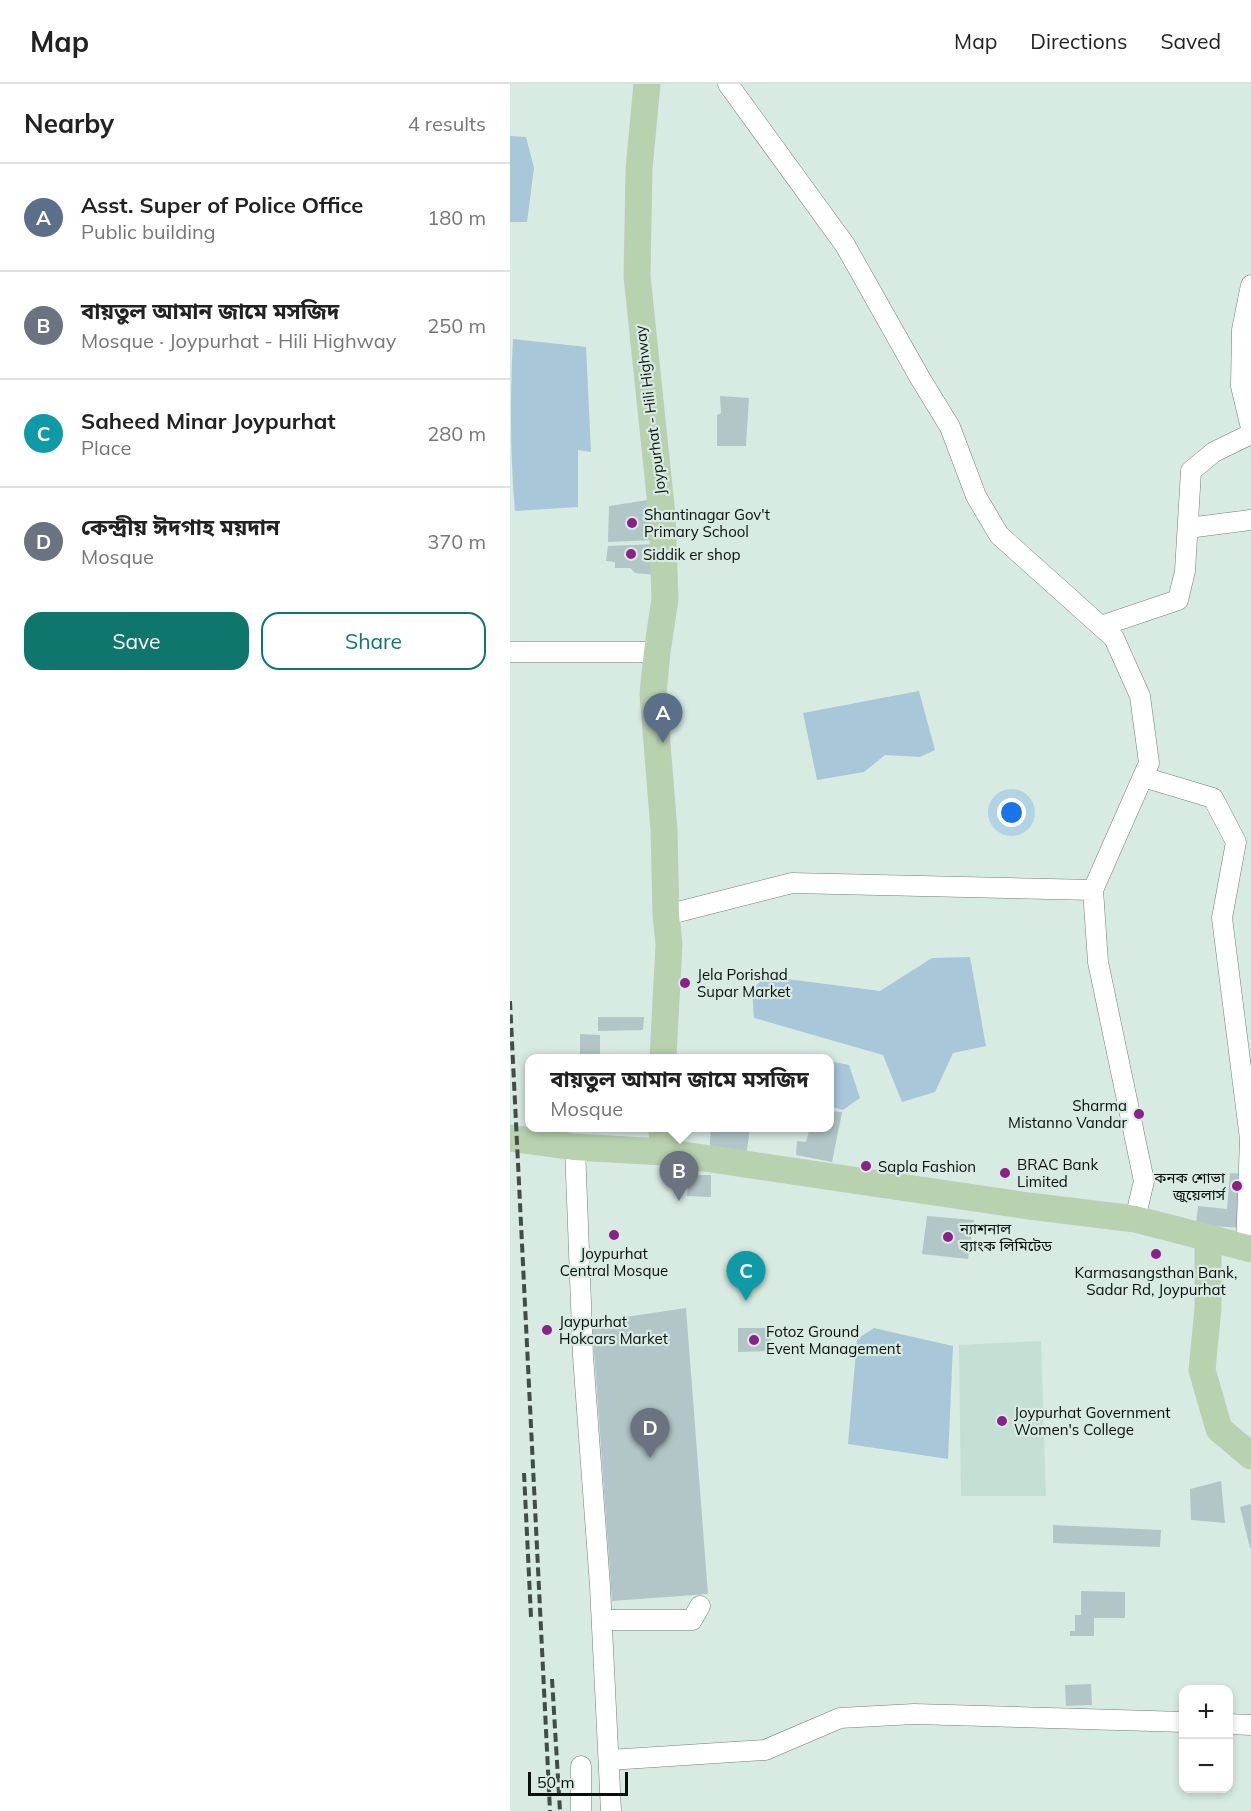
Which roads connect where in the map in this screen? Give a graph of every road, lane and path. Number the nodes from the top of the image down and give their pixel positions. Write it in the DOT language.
graph roads {
  1 [pos="647,84"];
  2 [pos="728,84"];
  3 [pos="1251,285"];
  4 [pos="1251,428"];
  5 [pos="1251,434"];
  6 [pos="1251,520"];
  7 [pos="1188,528"];
  8 [pos="1101,626"];
  9 [pos="510,652"];
  10 [pos="657,652"];
  11 [pos="1143,777"];
  12 [pos="1093,890"];
  13 [pos="666,915"];
  14 [pos="663,1054"];
  15 [pos="513,1139"];
  16 [pos="662,1140"];
  17 [pos="575,1147"];
  18 [pos="1135,1219"];
  19 [pos="1208,1238"];
  20 [pos="1249,1248"];
  21 [pos="1251,1456"];
  22 [pos="700,1606"];
  23 [pos="602,1620"];
  24 [pos="1179,1722"];
  25 [pos="1233,1724"];
  26 [pos="1251,1725"];
  27 [pos="609,1760"];
  28 [pos="581,1766"];
  29 [pos="581,1811"];
  30 [pos="611,1811"];
  1 -- 10 [label="main road, Joypurhat - Hili Highway"];
  2 -- 8 [label="street"];
  3 -- 4 [label="street"];
  5 -- 7 [label="street"];
  6 -- 7 [label="street"];
  7 -- 8 [label="street"];
  8 -- 11 [label="street"];
  9 -- 10 [label="street"];
  10 -- 13 [label="main road, Joypurhat - Hili Highway"];
  11 -- 12 [label="street"];
  11 -- 20 [label="street"];
  12 -- 13 [label="street"];
  12 -- 18 [label="street"];
  13 -- 14 [label="main road, Joypurhat - Hili Highway"];
  15 -- 17 [label="main road"];
  16 -- 17 [label="main road"];
  16 -- 18 [label="main road"];
  17 -- 23 [label="street"];
  18 -- 19 [label="main road"];
  19 -- 20 [label="main road"];
  19 -- 21 [label="main road"];
  22 -- 23 [label="street"];
  23 -- 27 [label="street"];
  24 -- 27 [label="street"];
  25 -- 26 [label="street"];
  27 -- 30 [label="street"];
  28 -- 29 [label="street"];
}
